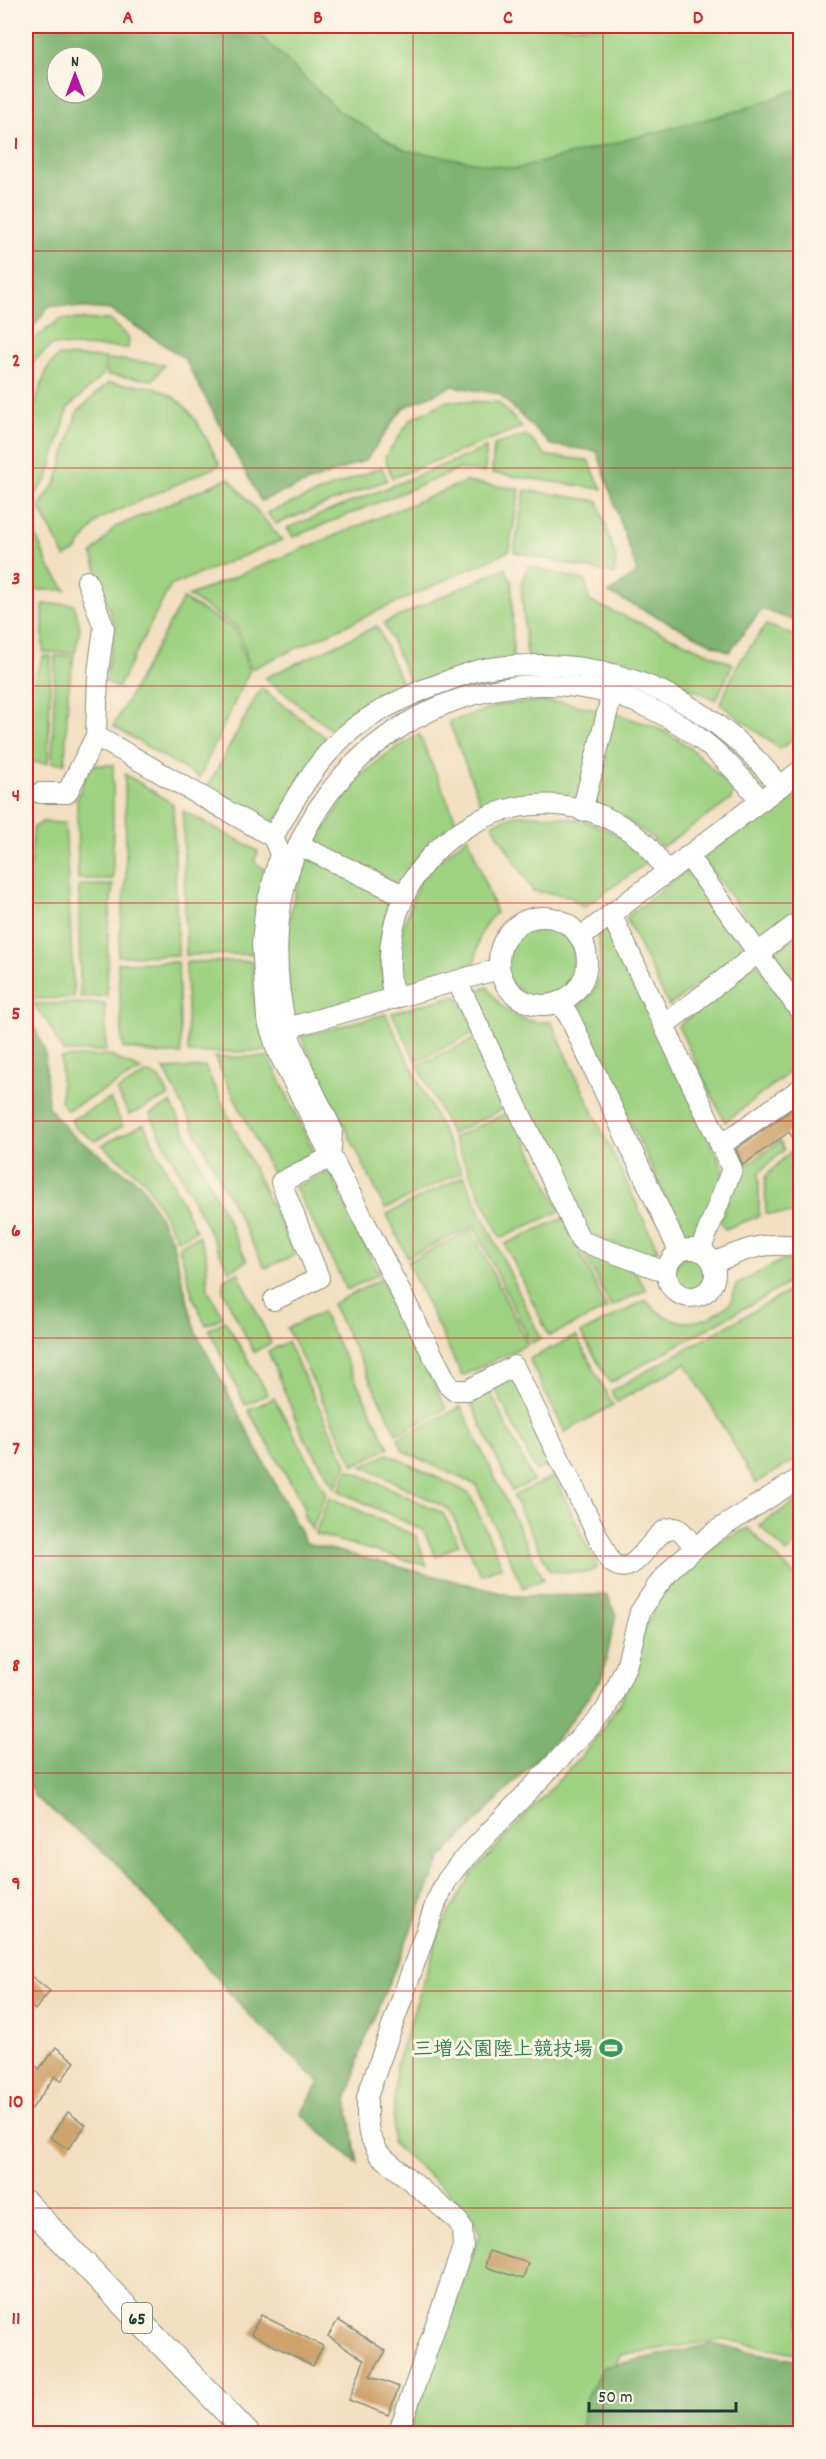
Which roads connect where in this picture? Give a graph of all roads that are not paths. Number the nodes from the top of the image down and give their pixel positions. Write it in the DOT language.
graph roads {
  1 [pos="87,581"];
  2 [pos="612,694"];
  3 [pos="96,736"];
  4 [pos="801,771"];
  5 [pos="780,787"];
  6 [pos="40,793"];
  7 [pos="761,801"];
  8 [pos="582,811"];
  9 [pos="273,837"];
  10 [pos="299,845"];
  11 [pos="688,856"];
  12 [pos="667,872"];
  13 [pos="403,895"];
  14 [pos="611,914"];
  15 [pos="801,921"];
  16 [pos="580,938"];
  17 [pos="758,953"];
  18 [pos="500,969"];
  19 [pos="457,981"];
  20 [pos="394,999"];
  21 [pos="559,1002"];
  22 [pos="801,1011"];
  23 [pos="664,1025"];
  24 [pos="287,1028"];
  25 [pos="801,1089"];
  26 [pos="721,1145"];
  27 [pos="331,1157"];
  28 [pos="801,1247"];
  29 [pos="679,1251"];
  30 [pos="706,1257"];
  31 [pos="666,1272"];
  32 [pos="274,1300"];
  33 [pos="801,1478"];
  34 [pos="694,1546"];
  35 [pos="26,2203"];
  36 [pos="248,2433"];
  37 [pos="398,2433"];
  1 -- 3 [label="street"];
  2 -- 7 [label="street"];
  2 -- 8 [label="street"];
  2 -- 10 [label="street"];
  3 -- 6 [label="street"];
  3 -- 9 [label="street"];
  4 -- 5 [label="street"];
  5 -- 7 [label="street"];
  5 -- 9 [label="street"];
  7 -- 11 [label="street"];
  8 -- 12 [label="street"];
  8 -- 13 [label="street"];
  9 -- 27 [label="street"];
  10 -- 13 [label="street"];
  10 -- 24 [label="street"];
  11 -- 12 [label="street"];
  11 -- 17 [label="street"];
  12 -- 14 [label="street"];
  13 -- 20 [label="street"];
  14 -- 16 [label="street"];
  14 -- 23 [label="street"];
  15 -- 17 [label="street"];
  16 -- 18 [label="street"];
  16 -- 21 [label="street"];
  17 -- 22 [label="street"];
  17 -- 23 [label="street"];
  18 -- 19 [label="street"];
  18 -- 21 [label="street"];
  19 -- 20 [label="street"];
  19 -- 31 [label="street"];
  20 -- 24 [label="street"];
  21 -- 29 [label="street"];
  23 -- 26 [label="street"];
  24 -- 27 [label="street"];
  25 -- 26 [label="street"];
  26 -- 30 [label="street"];
  27 -- 32 [label="street"];
  27 -- 34 [label="street"];
  28 -- 30 [label="street"];
  29 -- 30 [label="street"];
  29 -- 31 [label="street"];
  30 -- 31 [label="street"];
  33 -- 34 [label="street"];
  34 -- 37 [label="street"];
  35 -- 36 [label="main road, 65"];
}
